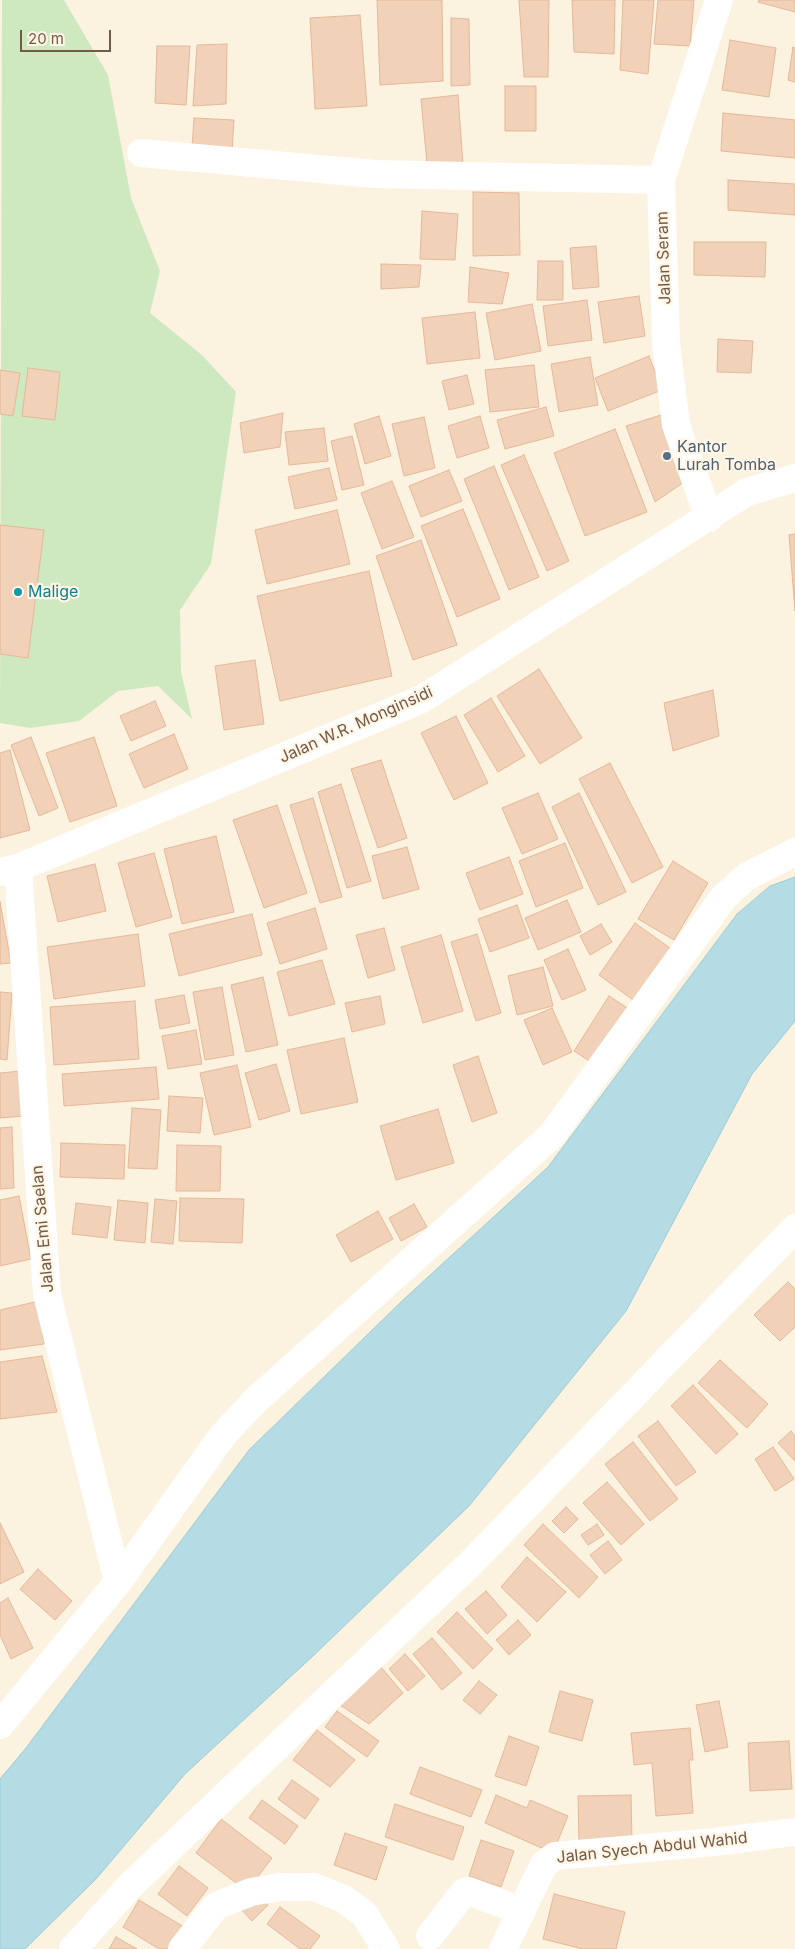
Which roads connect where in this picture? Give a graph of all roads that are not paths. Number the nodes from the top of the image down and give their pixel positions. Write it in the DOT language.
graph roads {
  1 [pos="719,0"];
  2 [pos="141,153"];
  3 [pos="661,180"];
  4 [pos="795,478"];
  5 [pos="709,518"];
  6 [pos="795,852"];
  7 [pos="9,870"];
  8 [pos="795,1228"];
  9 [pos="118,1582"];
  10 [pos="0,1725"];
  11 [pos="795,1832"];
  12 [pos="522,1911"];
  13 [pos="430,1936"];
  14 [pos="73,1949"];
  15 [pos="182,1949"];
  16 [pos="386,1949"];
  17 [pos="504,1949"];
  1 -- 3 [label="street, Jalan Seram"];
  2 -- 3 [label="street"];
  3 -- 5 [label="street, Jalan Seram"];
  4 -- 5 [label="street, Jalan W.R. Monginsidi"];
  5 -- 7 [label="street, Jalan W.R. Monginsidi"];
  6 -- 9 [label="street"];
  7 -- 9 [label="street, Jalan Emi Saelan"];
  8 -- 14 [label="street"];
  9 -- 10 [label="street"];
  11 -- 12 [label="street, Jalan Syech Abdul Wahid"];
  12 -- 13 [label="street"];
  12 -- 17 [label="street, Jalan Syech Abdul Wahid"];
  15 -- 16 [label="street"];
}
